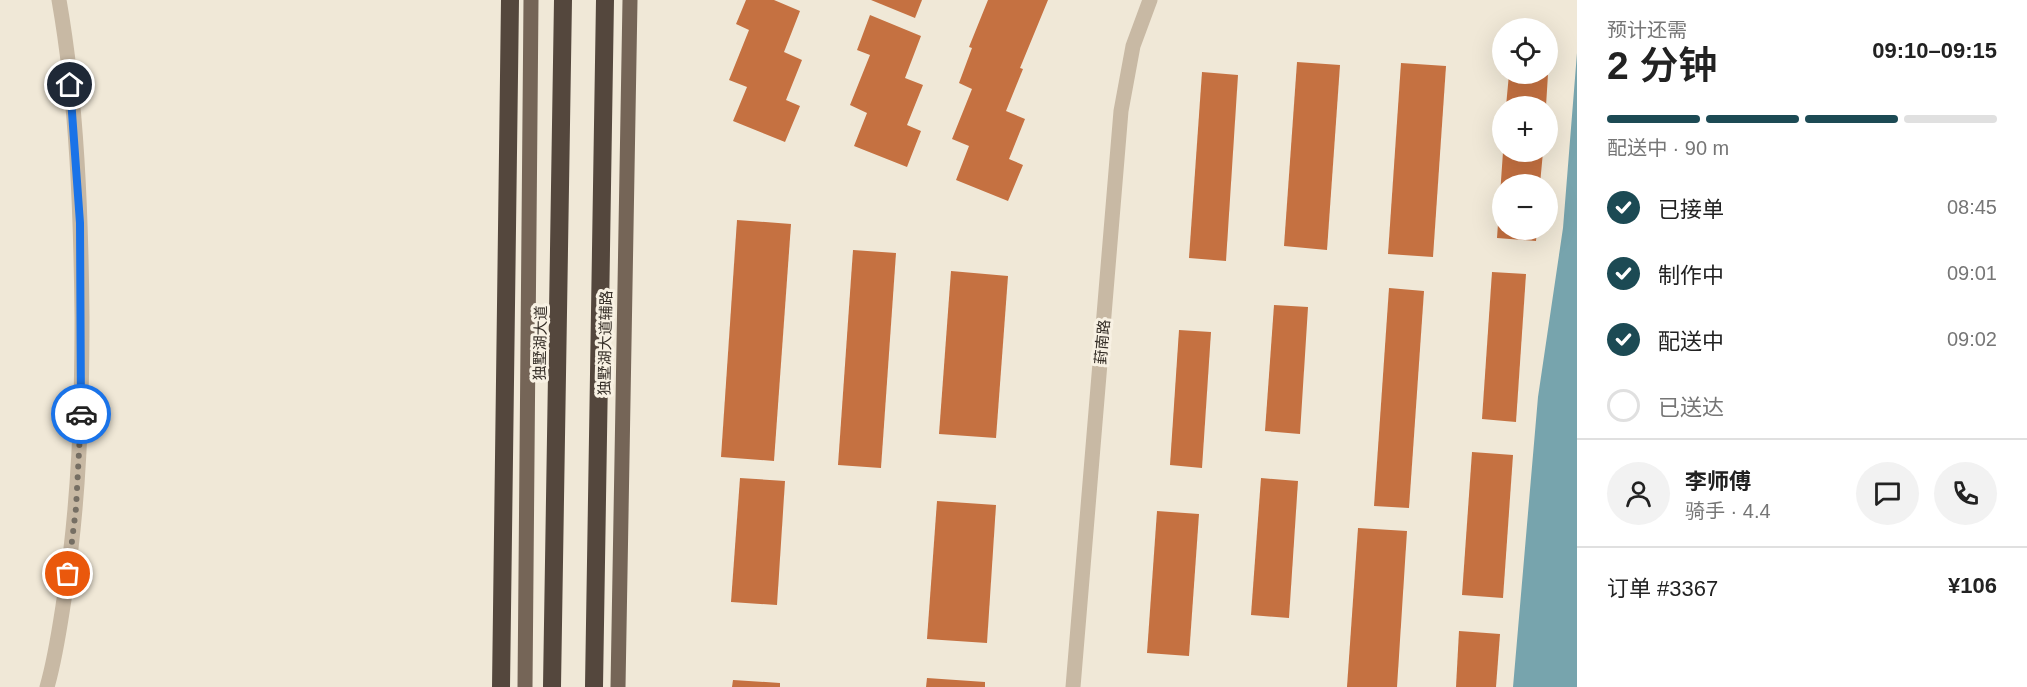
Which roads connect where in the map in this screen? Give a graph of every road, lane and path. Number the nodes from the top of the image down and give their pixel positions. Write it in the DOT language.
graph roads {
  1 [pos="59,0"];
  2 [pos="510,0"];
  3 [pos="531,0"];
  4 [pos="563,0"];
  5 [pos="605,0"];
  6 [pos="630,0"];
  7 [pos="1150,0"];
  8 [pos="47,687"];
  9 [pos="501,687"];
  10 [pos="525,687"];
  11 [pos="552,687"];
  12 [pos="594,687"];
  13 [pos="618,687"];
  14 [pos="1073,687"];
  1 -- 8 [label="street"];
  2 -- 9 [label="highway"];
  3 -- 10 [label="main road"];
  4 -- 11 [label="highway, 独墅湖大道"];
  5 -- 12 [label="highway"];
  6 -- 13 [label="main road, 独墅湖大道辅路"];
  7 -- 14 [label="street, 葑南路"];
}
